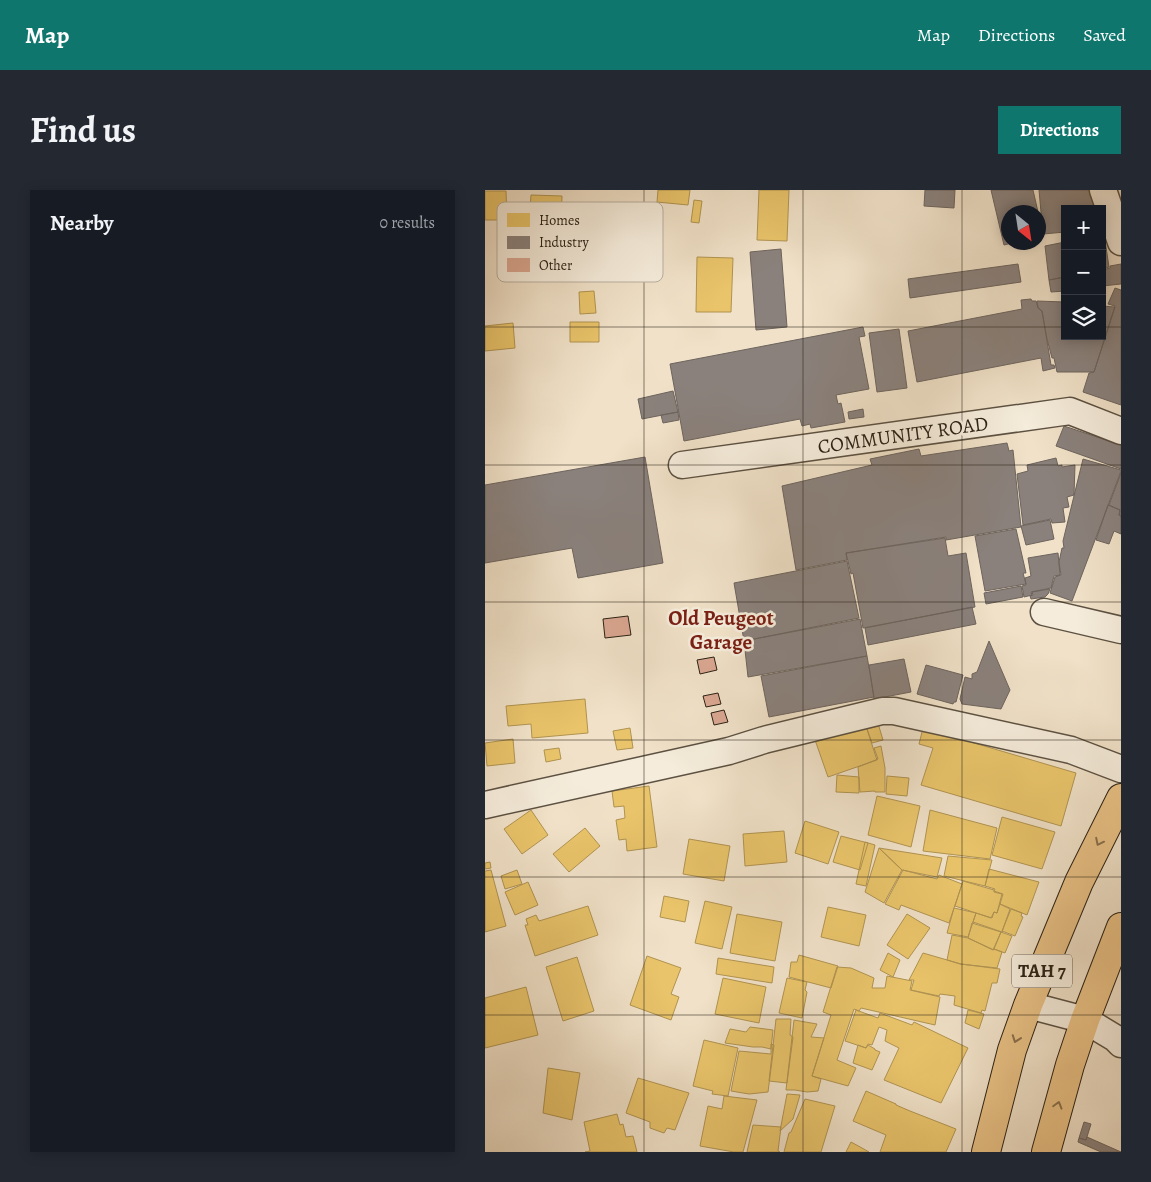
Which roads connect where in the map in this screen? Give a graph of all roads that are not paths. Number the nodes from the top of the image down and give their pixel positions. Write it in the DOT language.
graph roads {
  1 [pos="1103,190"];
  2 [pos="1121,242"];
  3 [pos="1121,431"];
  4 [pos="683,466"];
  5 [pos="1044,612"];
  6 [pos="1121,630"];
  7 [pos="1121,769"];
  8 [pos="1121,798"];
  9 [pos="485,804"];
  10 [pos="1121,927"];
  11 [pos="1028,1005"];
  12 [pos="1085,1020"];
  13 [pos="1121,1044"];
  14 [pos="985,1152"];
  15 [pos="1045,1152"];
  1 -- 2 [label="street"];
  3 -- 4 [label="street, COMMUNITY ROAD"];
  5 -- 6 [label="street"];
  7 -- 9 [label="street"];
  8 -- 11 [label="highway, TAH 7, one-way"];
  10 -- 12 [label="highway, TAH 7"];
  11 -- 12 [label="street"];
  11 -- 14 [label="highway, TAH 7, one-way"];
  12 -- 13 [label="street"];
  15 -- 12 [label="highway, TAH 7, one-way"];
}
